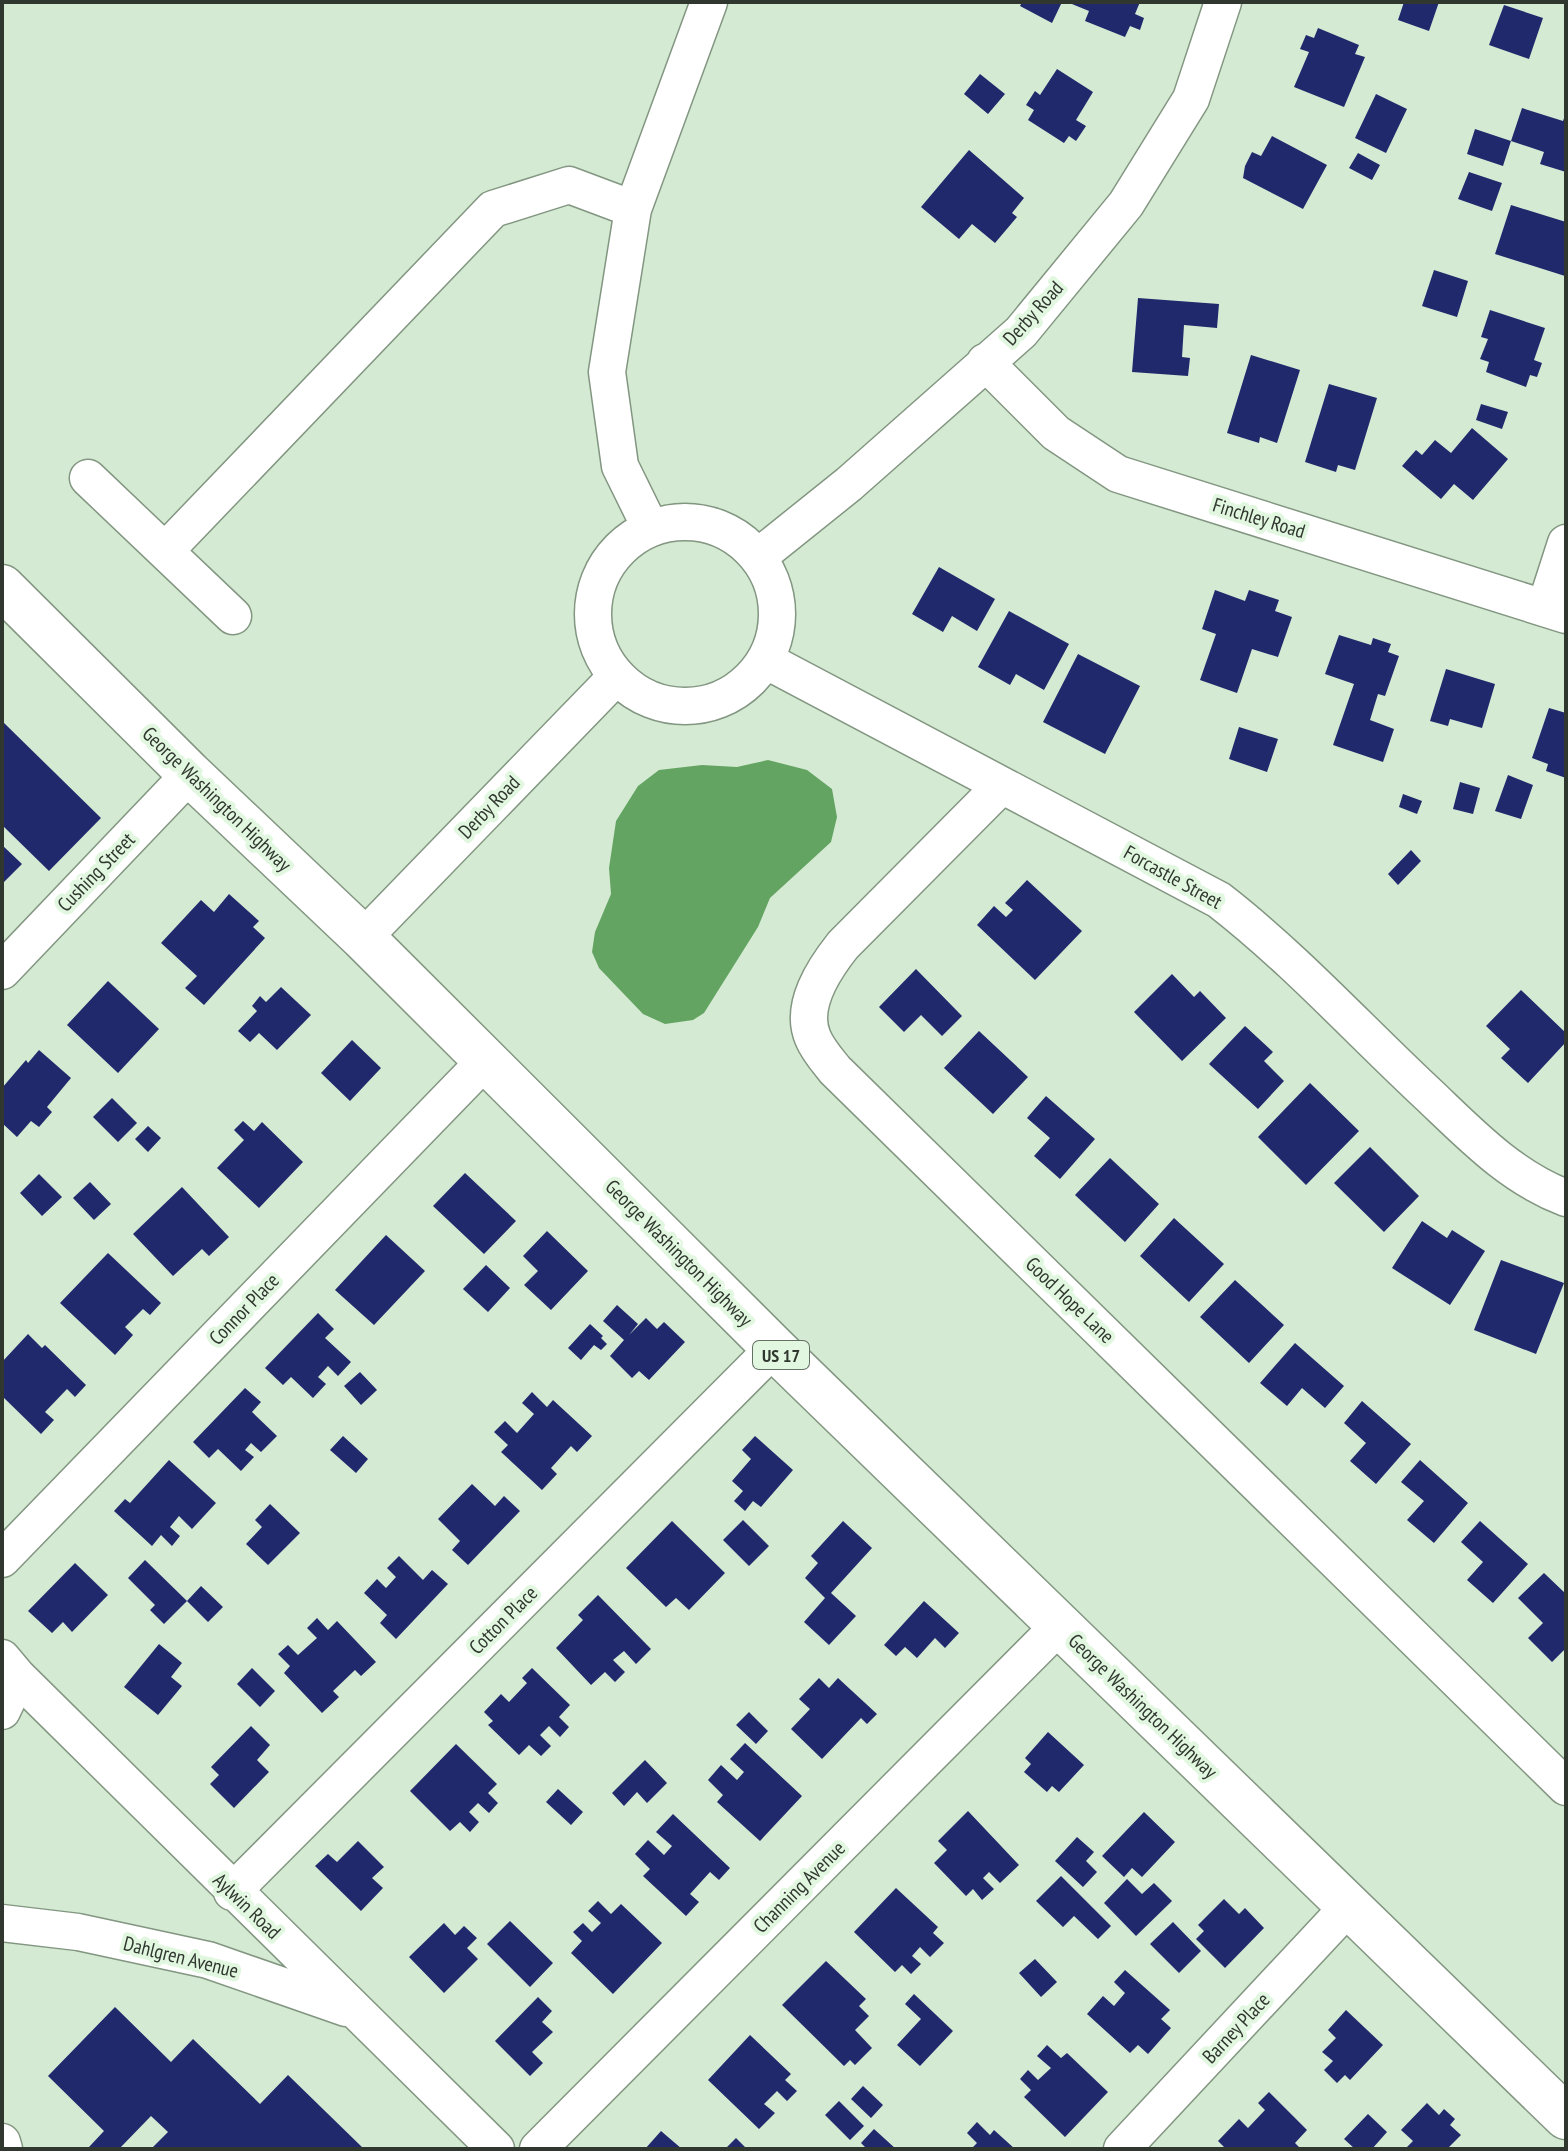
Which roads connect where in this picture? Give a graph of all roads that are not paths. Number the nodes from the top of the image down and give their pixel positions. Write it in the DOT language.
graph roads {
  1 [pos="709,2"];
  2 [pos="1223,2"];
  3 [pos="633,209"];
  4 [pos="985,362"];
  5 [pos="88,478"];
  6 [pos="650,527"];
  7 [pos="1566,543"];
  8 [pos="166,550"];
  9 [pos="758,557"];
  10 [pos="2,587"];
  11 [pos="1556,611"];
  12 [pos="233,616"];
  13 [pos="765,660"];
  14 [pos="616,677"];
  15 [pos="190,774"];
  16 [pos="1001,786"];
  17 [pos="363,938"];
  18 [pos="2,971"];
  19 [pos="486,1060"];
  20 [pos="1566,1198"];
  21 [pos="774,1348"];
  22 [pos="2,1559"];
  23 [pos="1060,1625"];
  24 [pos="10,1668"];
  25 [pos="2,1711"];
  26 [pos="1566,1787"];
  27 [pos="232,1892"];
  28 [pos="1349,1906"];
  29 [pos="2,1923"];
  30 [pos="355,2012"];
  31 [pos="1566,2117"];
  32 [pos="2,2142"];
  33 [pos="4,2149"];
  34 [pos="496,2149"];
  35 [pos="538,2149"];
  36 [pos="1122,2149"];
  1 -- 3 [label="street"];
  2 -- 4 [label="street, Derby Road"];
  3 -- 6 [label="street"];
  3 -- 8 [label="street"];
  4 -- 9 [label="street, Derby Road"];
  4 -- 11 [label="street, Finchley Road"];
  5 -- 8 [label="street"];
  6 -- 9 [label="street"];
  6 -- 14 [label="street"];
  7 -- 11 [label="street"];
  8 -- 12 [label="street"];
  9 -- 13 [label="street"];
  10 -- 15 [label="main road, George Washington Highway / US 17"];
  13 -- 14 [label="street"];
  13 -- 16 [label="street, Forcastle Street"];
  14 -- 17 [label="street, Derby Road"];
  15 -- 17 [label="main road, George Washington Highway / US 17"];
  15 -- 18 [label="street, Cushing Street"];
  16 -- 20 [label="street, Forcastle Street"];
  16 -- 26 [label="street, Good Hope Lane"];
  17 -- 19 [label="main road, George Washington Highway / US 17"];
  19 -- 21 [label="main road, George Washington Highway / US 17"];
  19 -- 22 [label="street, Connor Place"];
  21 -- 23 [label="main road, George Washington Highway / US 17"];
  21 -- 27 [label="street, Cotton Place"];
  23 -- 28 [label="main road, George Washington Highway / US 17"];
  23 -- 35 [label="street, Channing Avenue"];
  24 -- 25 [label="street"];
  24 -- 27 [label="street, Aylwin Road"];
  27 -- 30 [label="street, Aylwin Road"];
  28 -- 31 [label="main road, George Washington Highway / US 17"];
  28 -- 36 [label="street, Barney Place"];
  29 -- 30 [label="street, Dahlgren Avenue"];
  30 -- 34 [label="street, Aylwin Road"];
  32 -- 33 [label="street"];
}
